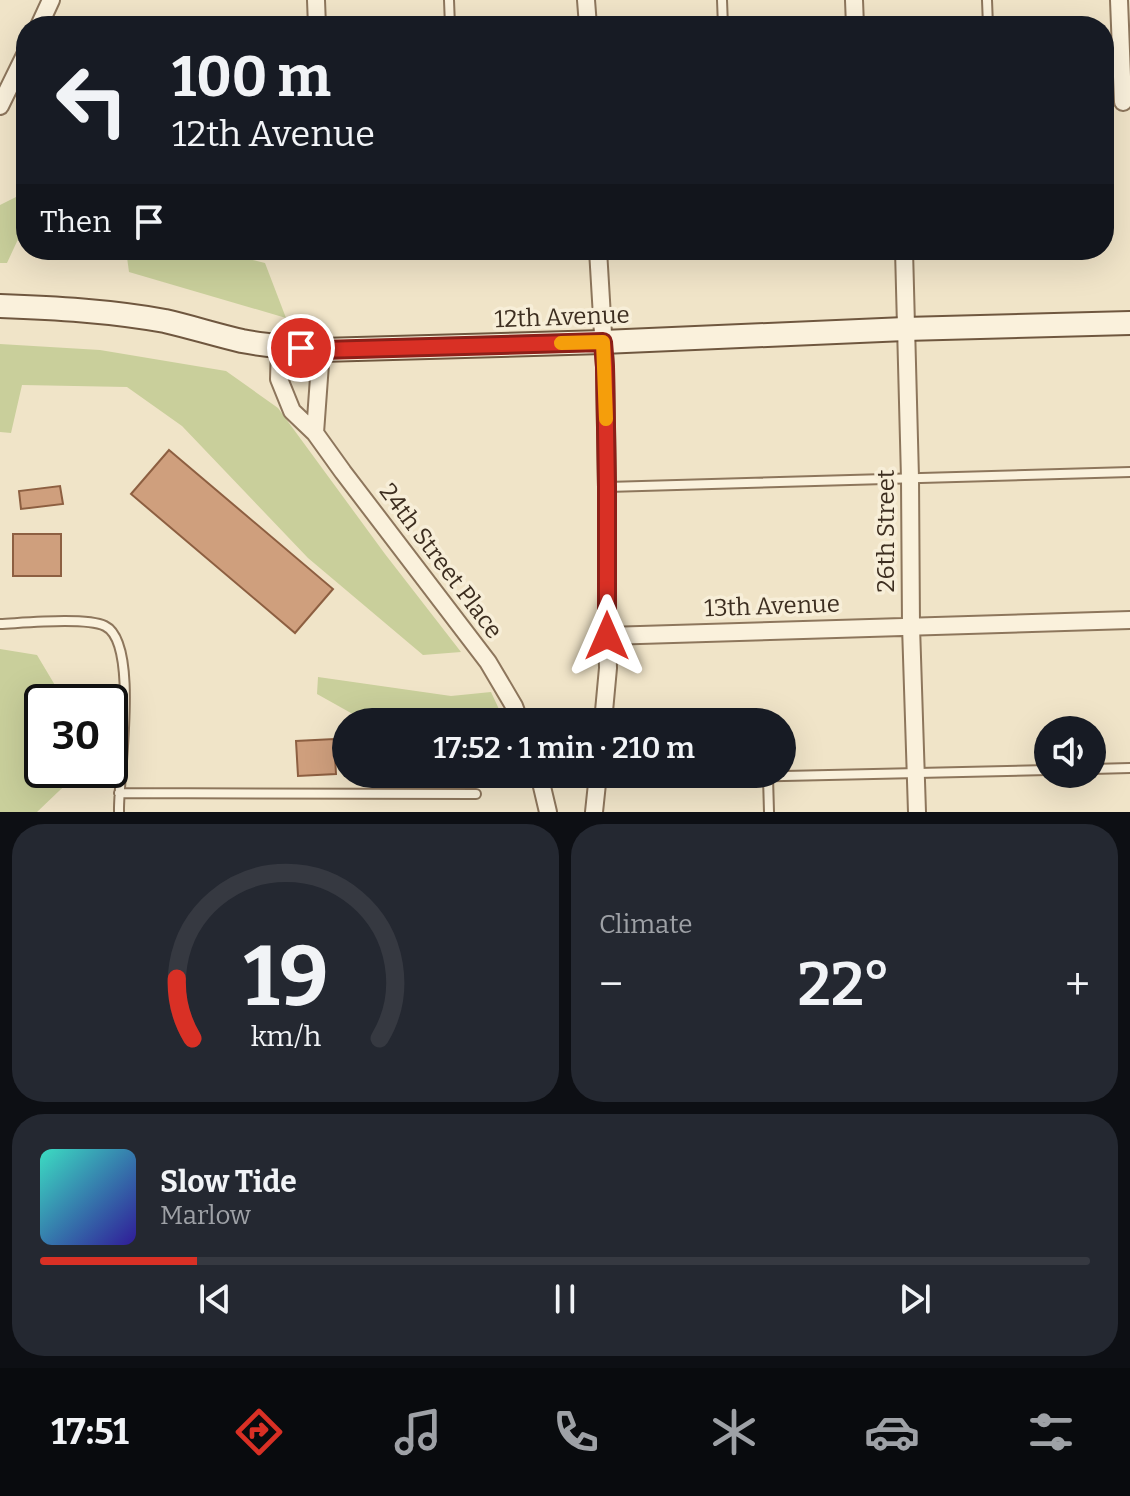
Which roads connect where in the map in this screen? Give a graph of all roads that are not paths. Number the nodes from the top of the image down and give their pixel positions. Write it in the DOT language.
graph roads {
  1 [pos="1119,0"];
  2 [pos="16,73"];
  3 [pos="1123,102"];
  4 [pos="0,106"];
  5 [pos="599,260"];
  6 [pos="904,260"];
  7 [pos="0,306"];
  8 [pos="1130,323"];
  9 [pos="905,329"];
  10 [pos="603,342"];
  11 [pos="280,347"];
  12 [pos="321,350"];
  13 [pos="315,433"];
  14 [pos="1130,472"];
  15 [pos="910,478"];
  16 [pos="607,487"];
  17 [pos="1130,620"];
  18 [pos="0,624"];
  19 [pos="911,626"];
  20 [pos="607,636"];
  21 [pos="515,708"];
  22 [pos="604,708"];
  23 [pos="1130,768"];
  24 [pos="1106,769"];
  25 [pos="1034,770"];
  26 [pos="916,774"];
  27 [pos="796,776"];
  28 [pos="542,788"];
  29 [pos="597,788"];
  30 [pos="768,788"];
  31 [pos="119,793"];
  32 [pos="476,794"];
  33 [pos="119,812"];
  34 [pos="548,812"];
  35 [pos="594,812"];
  36 [pos="769,812"];
  37 [pos="917,812"];
  1 -- 3 [label="street"];
  2 -- 4 [label="street"];
  5 -- 10 [label="street"];
  6 -- 9 [label="street, 26th Street"];
  7 -- 11 [label="street, 12th Avenue"];
  8 -- 9 [label="street, 12th Avenue"];
  9 -- 10 [label="street, 12th Avenue"];
  9 -- 15 [label="street, 26th Street"];
  10 -- 12 [label="street, 12th Avenue"];
  10 -- 16 [label="street"];
  11 -- 12 [label="street, 12th Avenue"];
  11 -- 13 [label="street, 24th Street Place"];
  12 -- 13 [label="street"];
  13 -- 21 [label="street, 24th Street Place"];
  14 -- 15 [label="lane"];
  15 -- 16 [label="lane"];
  15 -- 19 [label="street, 26th Street"];
  16 -- 20 [label="street"];
  17 -- 19 [label="street, 13th Avenue"];
  18 -- 31 [label="lane"];
  19 -- 20 [label="street, 13th Avenue"];
  19 -- 26 [label="street, 26th Street"];
  20 -- 22 [label="street"];
  23 -- 24 [label="lane"];
  25 -- 26 [label="lane"];
  26 -- 27 [label="lane"];
  26 -- 37 [label="street, 26th Street"];
  28 -- 34 [label="street"];
  29 -- 35 [label="street"];
  30 -- 36 [label="lane"];
  31 -- 32 [label="lane"];
  31 -- 33 [label="lane"];
}
